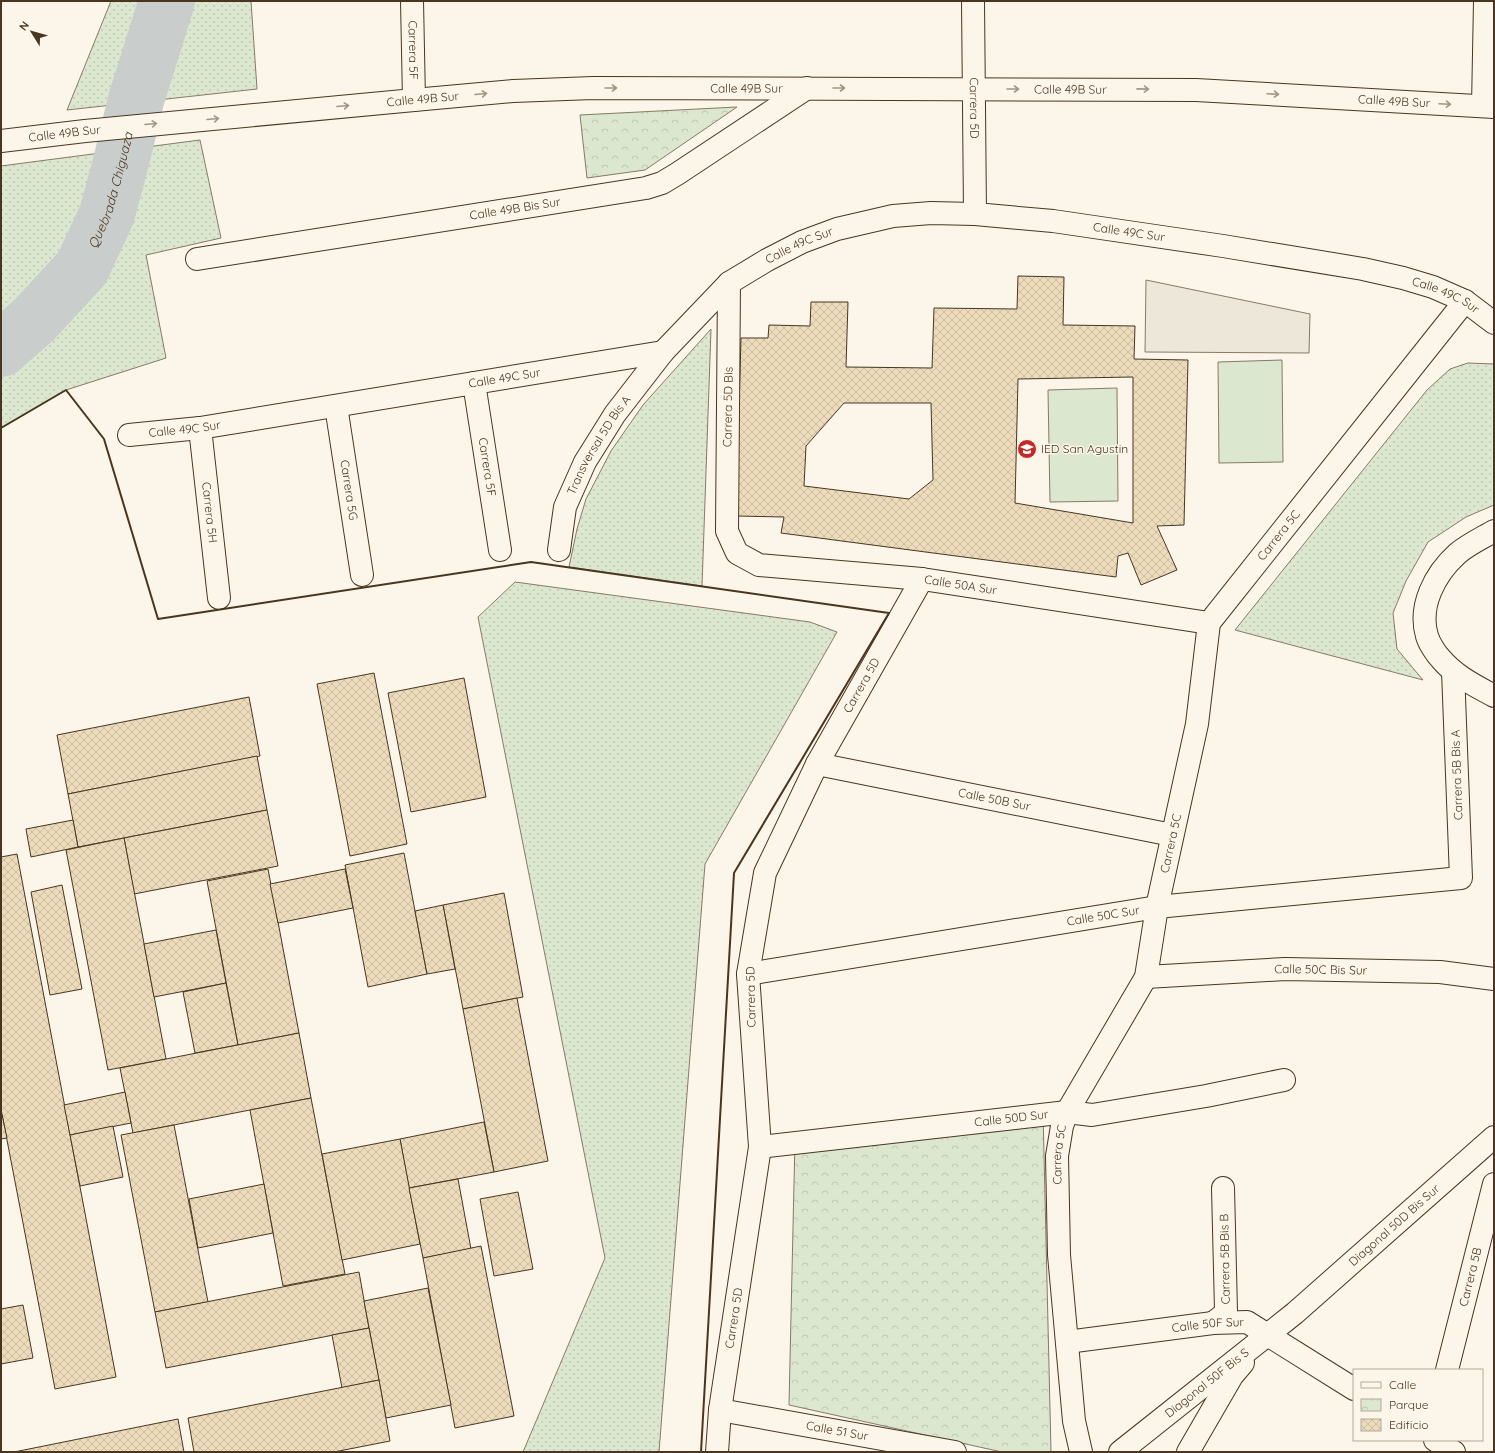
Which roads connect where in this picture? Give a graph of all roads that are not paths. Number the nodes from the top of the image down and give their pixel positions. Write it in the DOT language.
graph roads {
  1 [pos="412,1"];
  2 [pos="973,1"];
  3 [pos="1485,1"];
  4 [pos="807,88"];
  5 [pos="974,89"];
  6 [pos="414,100"];
  7 [pos="1488,106"];
  8 [pos="1,141"];
  9 [pos="975,214"];
  10 [pos="197,259"];
  11 [pos="730,283"];
  12 [pos="1465,301"];
  13 [pos="1494,323"];
  14 [pos="663,352"];
  15 [pos="474,383"];
  16 [pos="336,406"];
  17 [pos="200,428"];
  18 [pos="129,435"];
  19 [pos="727,531"];
  20 [pos="1494,531"];
  21 [pos="500,550"];
  22 [pos="559,550"];
  23 [pos="362,575"];
  24 [pos="922,579"];
  25 [pos="219,598"];
  26 [pos="1209,623"];
  27 [pos="1453,671"];
  28 [pos="1494,696"];
  29 [pos="817,764"];
  30 [pos="1172,835"];
  31 [pos="1461,878"];
  32 [pos="1157,907"];
  33 [pos="748,974"];
  34 [pos="1146,977"];
  35 [pos="1494,979"];
  36 [pos="1284,1080"];
  37 [pos="1067,1112"];
  38 [pos="1494,1137"];
  39 [pos="760,1147"];
  40 [pos="1494,1184"];
  41 [pos="1223,1188"];
  42 [pos="1295,1313"];
  43 [pos="1213,1323"];
  44 [pos="1267,1335"];
  45 [pos="1067,1342"];
  46 [pos="1447,1369"];
  47 [pos="1353,1388"];
  48 [pos="720,1410"];
  49 [pos="1437,1441"];
  50 [pos="717,1452"];
  51 [pos="955,1452"];
  52 [pos="1081,1452"];
  53 [pos="1120,1452"];
  54 [pos="1188,1452"];
  55 [pos="1454,1452"];
  1 -- 6 [label="street, Carrera 5F"];
  2 -- 5 [label="street, Carrera 5D"];
  3 -- 7 [label="street"];
  4 -- 5 [label="street, Calle 49B Sur, one-way"];
  6 -- 4 [label="street, Calle 49B Sur, one-way"];
  4 -- 10 [label="street, Calle 49B Bis Sur"];
  5 -- 7 [label="street, Calle 49B Sur, one-way"];
  5 -- 9 [label="street, Carrera 5D"];
  8 -- 6 [label="street, Calle 49B Sur, one-way"];
  9 -- 11 [label="street, Calle 49C Sur"];
  9 -- 12 [label="street, Calle 49C Sur"];
  11 -- 14 [label="street, Calle 49C Sur"];
  11 -- 19 [label="street, Carrera 5D Bis"];
  12 -- 13 [label="street, Calle 49C Sur"];
  12 -- 26 [label="street, Carrera 5C"];
  14 -- 15 [label="street, Calle 49C Sur"];
  14 -- 22 [label="street, Transversal 5D Bis A"];
  15 -- 16 [label="street, Calle 49C Sur"];
  15 -- 21 [label="street, Carrera 5F"];
  16 -- 17 [label="street, Calle 49C Sur"];
  16 -- 23 [label="street, Carrera 5G"];
  17 -- 18 [label="street, Calle 49C Sur"];
  17 -- 25 [label="street, Carrera 5H"];
  19 -- 24 [label="street, Calle 50A Sur"];
  20 -- 27 [label="street"];
  24 -- 26 [label="street, Calle 50A Sur"];
  24 -- 29 [label="street, Carrera 5D"];
  26 -- 30 [label="street, Carrera 5C"];
  27 -- 28 [label="street"];
  27 -- 31 [label="street, Carrera 5B Bis A"];
  29 -- 30 [label="street, Calle 50B Sur"];
  29 -- 33 [label="street, Carrera 5D"];
  30 -- 32 [label="street, Carrera 5C"];
  31 -- 32 [label="street, Calle 50C Sur"];
  32 -- 33 [label="street, Calle 50C Sur"];
  32 -- 34 [label="street, Carrera 5C"];
  33 -- 39 [label="street, Carrera 5D"];
  34 -- 35 [label="street, Calle 50C Bis Sur"];
  34 -- 37 [label="street, Carrera 5C"];
  36 -- 37 [label="street, Calle 50D Sur"];
  37 -- 39 [label="street, Calle 50D Sur"];
  37 -- 45 [label="street, Carrera 5C"];
  38 -- 42 [label="street, Diagonal 50D Bis Sur"];
  39 -- 48 [label="street, Carrera 5D"];
  40 -- 46 [label="street, Carrera 5B"];
  41 -- 43 [label="street, Carrera 5B Bis B"];
  42 -- 44 [label="street, Diagonal 50F Bis S"];
  43 -- 44 [label="street, Calle 50F Sur"];
  43 -- 45 [label="street, Calle 50F Sur"];
  44 -- 47 [label="street, Calle 50F Sur"];
  44 -- 53 [label="street, Diagonal 50F Bis S"];
  44 -- 54 [label="street"];
  45 -- 52 [label="street, Carrera 5C"];
  48 -- 50 [label="street, Carrera 5D"];
  48 -- 51 [label="street, Calle 51 Sur"];
  49 -- 55 [label="street"];
}
